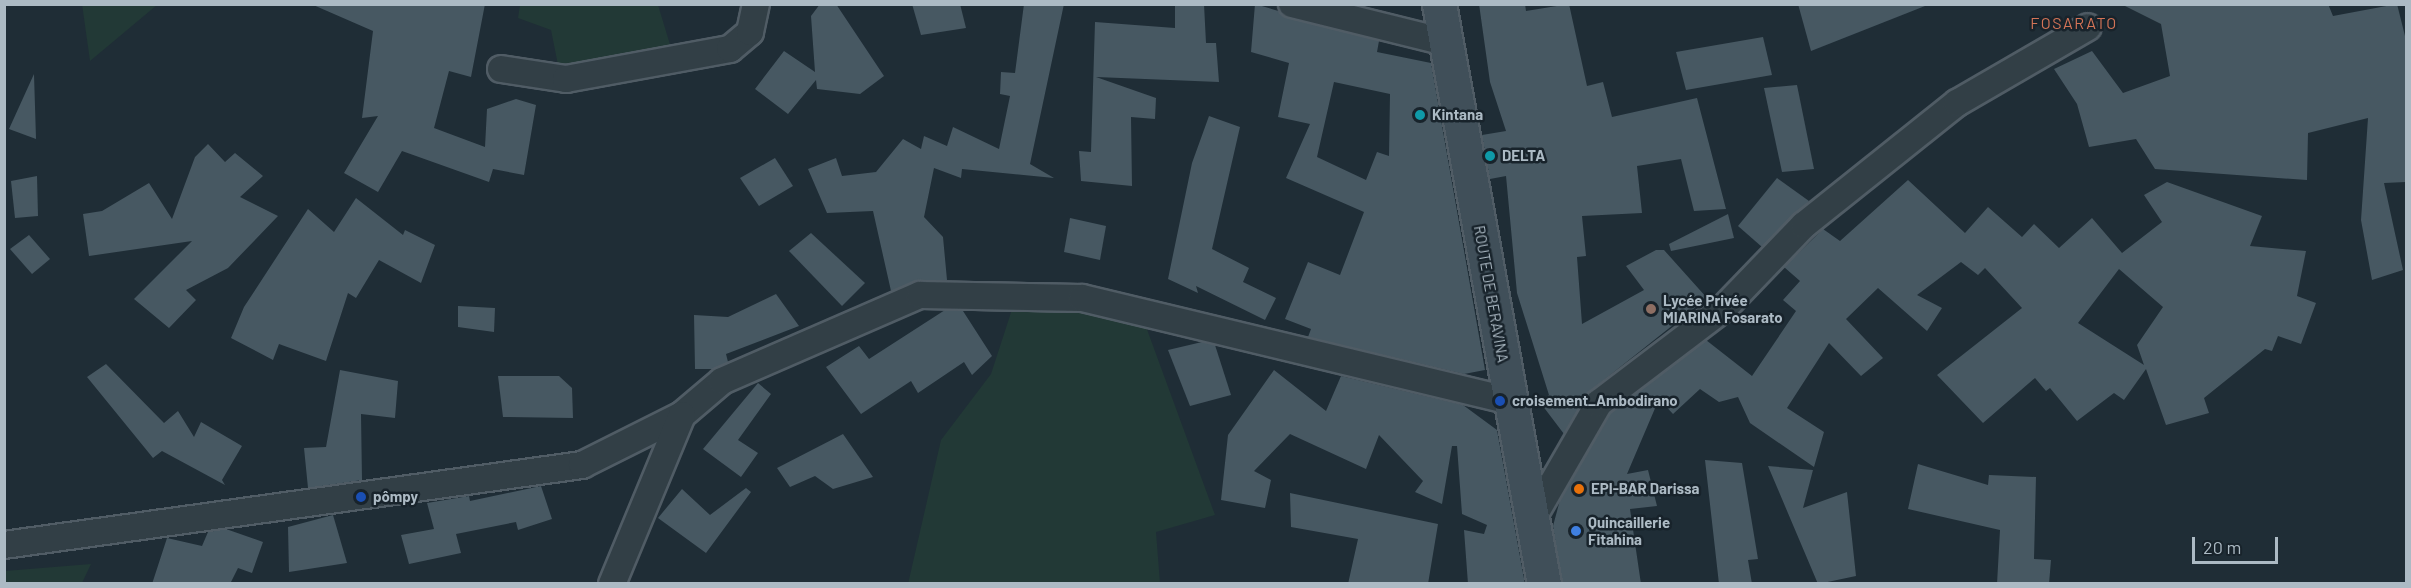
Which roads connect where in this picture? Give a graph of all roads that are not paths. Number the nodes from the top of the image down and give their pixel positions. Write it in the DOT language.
graph roads {
  1 [pos="756,4"];
  2 [pos="1292,4"];
  3 [pos="1438,4"];
  4 [pos="2088,27"];
  5 [pos="1445,42"];
  6 [pos="501,69"];
  7 [pos="1511,401"];
  8 [pos="682,415"];
  9 [pos="1532,519"];
  10 [pos="4,545"];
  11 [pos="612,584"];
  12 [pos="1544,584"];
  1 -- 6 [label="street"];
  2 -- 5 [label="street"];
  3 -- 5 [label="street, ROUTE DE BERAVINA"];
  4 -- 9 [label="street"];
  5 -- 7 [label="street, ROUTE DE BERAVINA"];
  7 -- 8 [label="street"];
  7 -- 9 [label="street, ROUTE DE BERAVINA"];
  8 -- 10 [label="street"];
  8 -- 11 [label="street"];
  9 -- 12 [label="street, ROUTE DE BERAVINA"];
}
